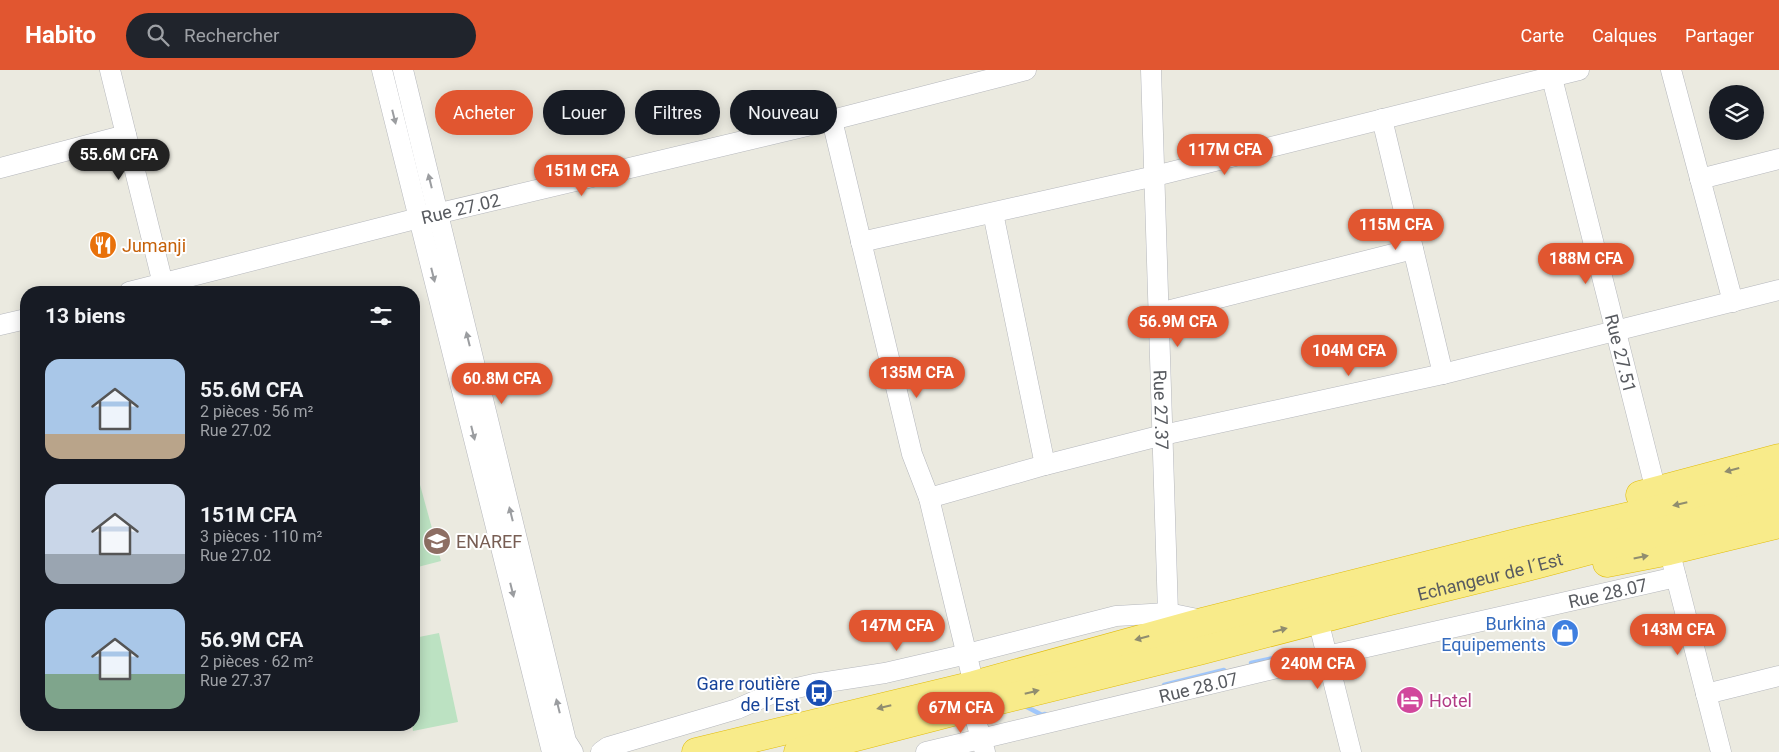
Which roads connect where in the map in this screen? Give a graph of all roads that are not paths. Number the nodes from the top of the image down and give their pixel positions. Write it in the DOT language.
graph roads {
  1 [pos="110,70"];
  2 [pos="382,70"];
  3 [pos="403,70"];
  4 [pos="1026,70"];
  5 [pos="1151,70"];
  6 [pos="1579,70"];
  7 [pos="1671,70"];
  8 [pos="1551,73"];
  9 [pos="837,119"];
  10 [pos="1382,119"];
  11 [pos="126,135"];
  12 [pos="769,135"];
  13 [pos="836,135"];
  14 [pos="1779,159"];
  15 [pos="0,168"];
  16 [pos="1155,176"];
  17 [pos="1700,179"];
  18 [pos="993,212"];
  19 [pos="428,216"];
  20 [pos="861,242"];
  21 [pos="1413,249"];
  22 [pos="163,284"];
  23 [pos="154,286"];
  24 [pos="1779,290"];
  25 [pos="1733,302"];
  26 [pos="1159,313"];
  27 [pos="20,320"];
  28 [pos="0,324"];
  29 [pos="1616,331"];
  30 [pos="1444,374"];
  31 [pos="1163,435"];
  32 [pos="1779,458"];
  33 [pos="1045,465"];
  34 [pos="1779,481"];
  35 [pos="1656,491"];
  36 [pos="929,498"];
  37 [pos="1779,500"];
  38 [pos="1779,524"];
  39 [pos="1669,551"];
  40 [pos="1676,577"];
  41 [pos="1353,584"];
  42 [pos="1386,602"];
  43 [pos="1318,620"];
  44 [pos="1170,622"];
  45 [pos="967,654"];
  46 [pos="1328,656"];
  47 [pos="1779,676"];
  48 [pos="1706,694"];
  49 [pos="973,696"];
  50 [pos="983,746"];
  51 [pos="552,752"];
  52 [pos="573,752"];
  53 [pos="601,752"];
  54 [pos="696,752"];
  55 [pos="798,752"];
  56 [pos="926,752"];
  57 [pos="1352,752"];
  58 [pos="1721,752"];
  1 -- 11 [label="street"];
  2 -- 19 [label="street, one-way"];
  19 -- 3 [label="street, one-way"];
  4 -- 9 [label="street, Rue 27.02"];
  5 -- 16 [label="street, Rue 27.37"];
  6 -- 8 [label="street"];
  7 -- 17 [label="street"];
  8 -- 10 [label="street"];
  8 -- 29 [label="street, Rue 27.51"];
  10 -- 16 [label="street"];
  10 -- 21 [label="street"];
  11 -- 15 [label="street"];
  11 -- 22 [label="street"];
  12 -- 19 [label="street, Rue 27.02"];
  13 -- 20 [label="street"];
  14 -- 17 [label="street"];
  16 -- 18 [label="street"];
  16 -- 26 [label="street, Rue 27.37"];
  17 -- 25 [label="street"];
  18 -- 20 [label="street"];
  18 -- 33 [label="street"];
  19 -- 22 [label="street, Rue 27.02"];
  19 -- 51 [label="street, one-way"];
  52 -- 19 [label="street, one-way"];
  20 -- 36 [label="street"];
  21 -- 26 [label="street"];
  21 -- 30 [label="street"];
  22 -- 23 [label="street, Rue 27.02"];
  24 -- 25 [label="street"];
  25 -- 29 [label="street"];
  26 -- 31 [label="street, Rue 27.37"];
  27 -- 28 [label="street"];
  29 -- 30 [label="street"];
  29 -- 35 [label="street, Rue 27.51"];
  30 -- 31 [label="street"];
  31 -- 33 [label="street"];
  31 -- 44 [label="street, Rue 27.37"];
  32 -- 35 [label="highway, one-way"];
  33 -- 36 [label="street"];
  34 -- 41 [label="highway, Echangeur de l´Est, one-way"];
  35 -- 41 [label="highway"];
  36 -- 45 [label="street"];
  37 -- 42 [label="highway, Echangeur de l´Est"];
  38 -- 39 [label="highway"];
  39 -- 40 [label="street"];
  42 -- 39 [label="highway, one-way"];
  40 -- 46 [label="street, Rue 28.07"];
  40 -- 48 [label="street"];
  41 -- 44 [label="highway, Echangeur de l´Est"];
  42 -- 43 [label="highway, Echangeur de l´Est"];
  43 -- 46 [label="street"];
  49 -- 43 [label="highway, Echangeur de l´Est, one-way"];
  44 -- 45 [label="street"];
  44 -- 49 [label="highway, Echangeur de l´Est, one-way"];
  45 -- 49 [label="street"];
  45 -- 53 [label="street"];
  46 -- 50 [label="street, Rue 28.07"];
  46 -- 57 [label="street"];
  47 -- 48 [label="street"];
  48 -- 58 [label="street"];
  49 -- 50 [label="street"];
  49 -- 54 [label="highway, one-way"];
  49 -- 55 [label="highway"];
  50 -- 56 [label="street, Rue 28.07"];
}
